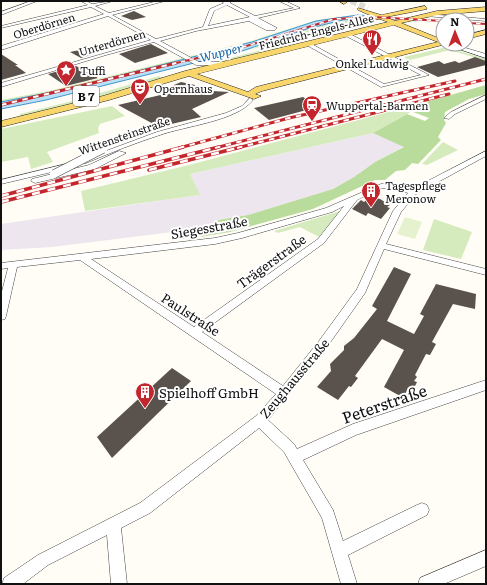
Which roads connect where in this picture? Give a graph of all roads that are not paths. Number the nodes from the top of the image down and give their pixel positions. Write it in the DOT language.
graph roads {
  1 [pos="35,1"];
  2 [pos="83,1"];
  3 [pos="110,1"];
  4 [pos="163,1"];
  5 [pos="231,1"];
  6 [pos="281,1"];
  7 [pos="224,2"];
  8 [pos="486,5"];
  9 [pos="92,6"];
  10 [pos="486,9"];
  11 [pos="404,11"];
  12 [pos="1,14"];
  13 [pos="367,14"];
  14 [pos="107,15"];
  15 [pos="385,15"];
  16 [pos="256,18"];
  17 [pos="249,19"];
  18 [pos="421,20"];
  19 [pos="486,20"];
  20 [pos="396,23"];
  21 [pos="405,24"];
  22 [pos="206,25"];
  23 [pos="382,26"];
  24 [pos="1,27"];
  25 [pos="435,30"];
  26 [pos="486,32"];
  27 [pos="346,34"];
  28 [pos="475,35"];
  29 [pos="431,37"];
  30 [pos="435,39"];
  31 [pos="154,40"];
  32 [pos="306,43"];
  33 [pos="434,46"];
  34 [pos="1,48"];
  35 [pos="475,51"];
  36 [pos="473,52"];
  37 [pos="390,56"];
  38 [pos="486,56"];
  39 [pos="197,64"];
  40 [pos="226,64"];
  41 [pos="350,67"];
  42 [pos="190,73"];
  43 [pos="171,74"];
  44 [pos="201,79"];
  45 [pos="1,85"];
  46 [pos="486,97"];
  47 [pos="251,98"];
  48 [pos="7,118"];
  49 [pos="447,118"];
  50 [pos="1,124"];
  51 [pos="159,133"];
  52 [pos="138,141"];
  53 [pos="486,153"];
  54 [pos="35,181"];
  55 [pos="1,182"];
  56 [pos="1,189"];
  57 [pos="413,192"];
  58 [pos="353,200"];
  59 [pos="382,246"];
  60 [pos="83,258"];
  61 [pos="1,266"];
  62 [pos="13,266"];
  63 [pos="486,272"];
  64 [pos="1,316"];
  65 [pos="194,332"];
  66 [pos="486,385"];
  67 [pos="284,393"];
  68 [pos="260,420"];
  69 [pos="295,457"];
  70 [pos="422,510"];
  71 [pos="113,525"];
  72 [pos="340,550"];
  73 [pos="486,558"];
  74 [pos="10,584"];
  75 [pos="119,584"];
  76 [pos="349,584"];
  77 [pos="426,584"];
  1 -- 12 [label="street"];
  2 -- 9 [label="street"];
  3 -- 9 [label="street"];
  4 -- 14 [label="street, Oberdörnen"];
  5 -- 7 [label="street"];
  6 -- 16 [label="street, Unterdörnen"];
  7 -- 16 [label="street"];
  7 -- 22 [label="street"];
  8 -- 11 [label="main road, B 7"];
  9 -- 14 [label="street"];
  9 -- 24 [label="street"];
  10 -- 18 [label="main road"];
  11 -- 15 [label="main road, B 7"];
  11 -- 15 [label="main road"];
  13 -- 15 [label="main road, Friedrich-Engels-Allee / B 7"];
  13 -- 15 [label="main road"];
  13 -- 39 [label="main road, Friedrich-Engels-Allee / B 7"];
  14 -- 31 [label="street"];
  14 -- 34 [label="street, Oberdörnen"];
  15 -- 20 [label="main road"];
  15 -- 21 [label="main road"];
  16 -- 17 [label="street, Unterdörnen"];
  16 -- 17 [label="street"];
  17 -- 22 [label="street, Unterdörnen"];
  18 -- 19 [label="street"];
  18 -- 21 [label="main road"];
  18 -- 21 [label="main road"];
  18 -- 25 [label="main road"];
  20 -- 21 [label="main road"];
  20 -- 23 [label="main road, Friedrich-Engels-Allee / B 7"];
  21 -- 23 [label="main road"];
  21 -- 29 [label="main road"];
  22 -- 31 [label="street, Unterdörnen"];
  23 -- 27 [label="main road, Friedrich-Engels-Allee / B 7"];
  26 -- 28 [label="main road"];
  27 -- 32 [label="main road, Friedrich-Engels-Allee / B 7"];
  27 -- 37 [label="street"];
  29 -- 30 [label="main road"];
  29 -- 33 [label="main road"];
  31 -- 39 [label="street"];
  31 -- 45 [label="street, Unterdörnen"];
  32 -- 40 [label="main road, Friedrich-Engels-Allee / B 7"];
  32 -- 41 [label="street"];
  33 -- 37 [label="main road"];
  35 -- 38 [label="street"];
  36 -- 38 [label="street"];
  37 -- 41 [label="main road"];
  37 -- 41 [label="street"];
  39 -- 40 [label="street"];
  39 -- 43 [label="main road, Friedrich-Engels-Allee / B 7"];
  40 -- 42 [label="main road, Friedrich-Engels-Allee / B 7"];
  41 -- 47 [label="main road"];
  42 -- 43 [label="main road, Friedrich-Engels-Allee / B 7"];
  42 -- 44 [label="main road"];
  43 -- 44 [label="main road"];
  43 -- 48 [label="main road, Friedrich-Engels-Allee / B 7"];
  44 -- 47 [label="main road"];
  46 -- 49 [label="street"];
  47 -- 51 [label="street, Wittensteinstraße"];
  48 -- 50 [label="main road, Friedrich-Engels-Allee / B 7"];
  51 -- 52 [label="street, Wittensteinstraße"];
  51 -- 54 [label="street, bridge"];
  52 -- 54 [label="street"];
  52 -- 55 [label="street, Wittensteinstraße"];
  53 -- 57 [label="street, Zeughausstraße"];
  54 -- 56 [label="street"];
  57 -- 58 [label="street, Siegesstraße"];
  57 -- 59 [label="street, Zeughausstraße"];
  58 -- 60 [label="street, Siegesstraße"];
  58 -- 65 [label="street, Trägerstraße"];
  59 -- 63 [label="street"];
  59 -- 67 [label="street, Zeughausstraße"];
  60 -- 62 [label="street, Siegesstraße"];
  60 -- 65 [label="street, Paulstraße"];
  61 -- 62 [label="street, Siegesstraße"];
  62 -- 64 [label="street"];
  65 -- 67 [label="street, Paulstraße"];
  66 -- 69 [label="street, Peterstraße"];
  67 -- 68 [label="street, Zeughausstraße"];
  68 -- 69 [label="street"];
  68 -- 71 [label="street, Zeughausstraße"];
  69 -- 72 [label="street"];
  70 -- 72 [label="street"];
  71 -- 74 [label="street, Zeughausstraße"];
  71 -- 75 [label="street"];
  72 -- 76 [label="street"];
  73 -- 77 [label="street"];
}
